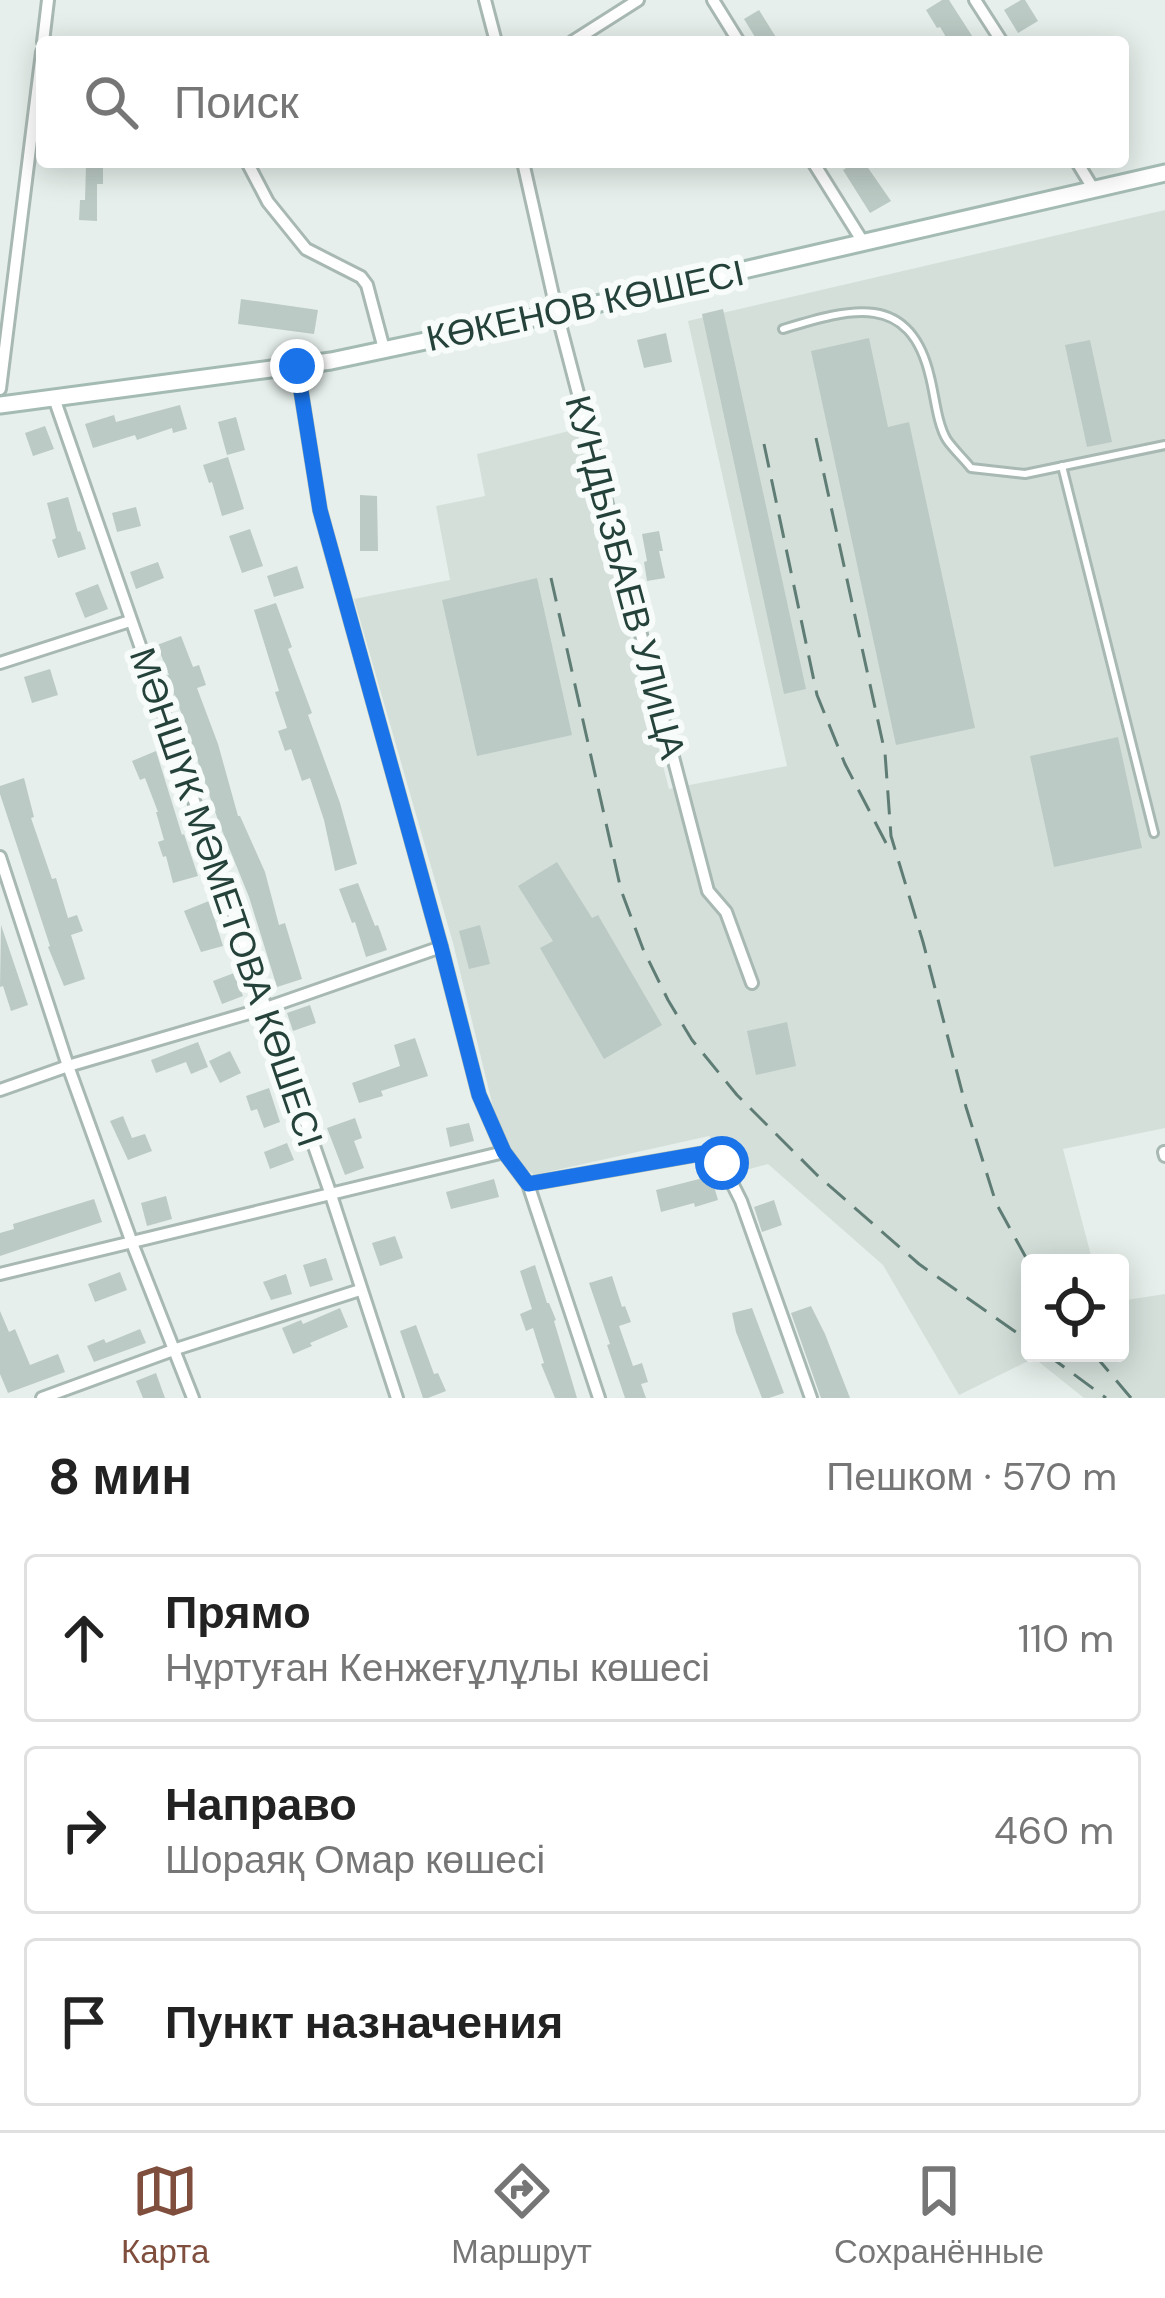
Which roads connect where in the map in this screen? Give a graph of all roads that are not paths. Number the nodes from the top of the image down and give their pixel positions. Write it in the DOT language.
graph roads {
  1 [pos="49,0"];
  2 [pos="485,0"];
  3 [pos="638,0"];
  4 [pos="713,0"];
  5 [pos="975,0"];
  6 [pos="44,36"];
  7 [pos="494,36"];
  8 [pos="581,36"];
  9 [pos="735,36"];
  10 [pos="998,36"];
  11 [pos="36,100"];
  12 [pos="250,168"];
  13 [pos="524,168"];
  14 [pos="817,168"];
  15 [pos="1081,168"];
  16 [pos="1165,173"];
  17 [pos="1094,190"];
  18 [pos="863,242"];
  19 [pos="557,313"];
  20 [pos="783,329"];
  21 [pos="384,349"];
  22 [pos="297,366"];
  23 [pos="0,388"];
  24 [pos="54,398"];
  25 [pos="0,405"];
  26 [pos="1165,445"];
  27 [pos="1062,466"];
  28 [pos="130,621"];
  29 [pos="0,663"];
  30 [pos="1154,833"];
  31 [pos="0,857"];
  32 [pos="441,947"];
  33 [pos="752,983"];
  34 [pos="266,1008"];
  35 [pos="68,1066"];
  36 [pos="0,1090"];
  37 [pos="504,1152"];
  38 [pos="528,1184"];
  39 [pos="330,1192"];
  40 [pos="132,1243"];
  41 [pos="0,1274"];
  42 [pos="360,1290"];
  43 [pos="176,1349"];
  44 [pos="42,1398"];
  45 [pos="193,1398"];
  46 [pos="397,1398"];
  47 [pos="599,1398"];
  48 [pos="811,1398"];
  1 -- 6 [label="street"];
  2 -- 7 [label="street"];
  3 -- 8 [label="street"];
  4 -- 9 [label="street"];
  5 -- 10 [label="street"];
  11 -- 23 [label="street"];
  12 -- 21 [label="street"];
  13 -- 19 [label="street, КУНДЫЗБАЕВ УЛИЦА"];
  14 -- 18 [label="street"];
  15 -- 17 [label="street"];
  16 -- 17 [label="street, КӨКЕНОВ КӨШЕСІ"];
  17 -- 18 [label="street, КӨКЕНОВ КӨШЕСІ"];
  18 -- 19 [label="street, КӨКЕНОВ КӨШЕСІ"];
  19 -- 21 [label="street, КӨКЕНОВ КӨШЕСІ"];
  19 -- 33 [label="street, КУНДЫЗБАЕВ УЛИЦА"];
  20 -- 27 [label="lane"];
  21 -- 22 [label="street, КӨКЕНОВ КӨШЕСІ"];
  22 -- 24 [label="street, КӨКЕНОВ КӨШЕСІ"];
  22 -- 32 [label="street"];
  24 -- 25 [label="street, КӨКЕНОВ КӨШЕСІ"];
  24 -- 28 [label="street, МӘНШҮК МӘМЕТОВА КӨШЕСІ"];
  26 -- 27 [label="lane"];
  27 -- 30 [label="lane"];
  28 -- 29 [label="street"];
  28 -- 34 [label="street, МӘНШҮК МӘМЕТОВА КӨШЕСІ"];
  31 -- 35 [label="street"];
  32 -- 34 [label="street"];
  32 -- 37 [label="street"];
  34 -- 35 [label="street"];
  34 -- 39 [label="street, МӘНШҮК МӘМЕТОВА КӨШЕСІ"];
  35 -- 36 [label="street"];
  35 -- 40 [label="street"];
  37 -- 38 [label="street"];
  37 -- 39 [label="street"];
  38 -- 47 [label="street"];
  38 -- 48 [label="street"];
  39 -- 40 [label="street"];
  39 -- 42 [label="street, МӘНШҮК МӘМЕТОВА КӨШЕСІ"];
  40 -- 41 [label="street"];
  40 -- 43 [label="street"];
  42 -- 43 [label="street"];
  42 -- 46 [label="street, МӘНШҮК МӘМЕТОВА КӨШЕСІ"];
  43 -- 44 [label="street"];
  43 -- 45 [label="street"];
}
